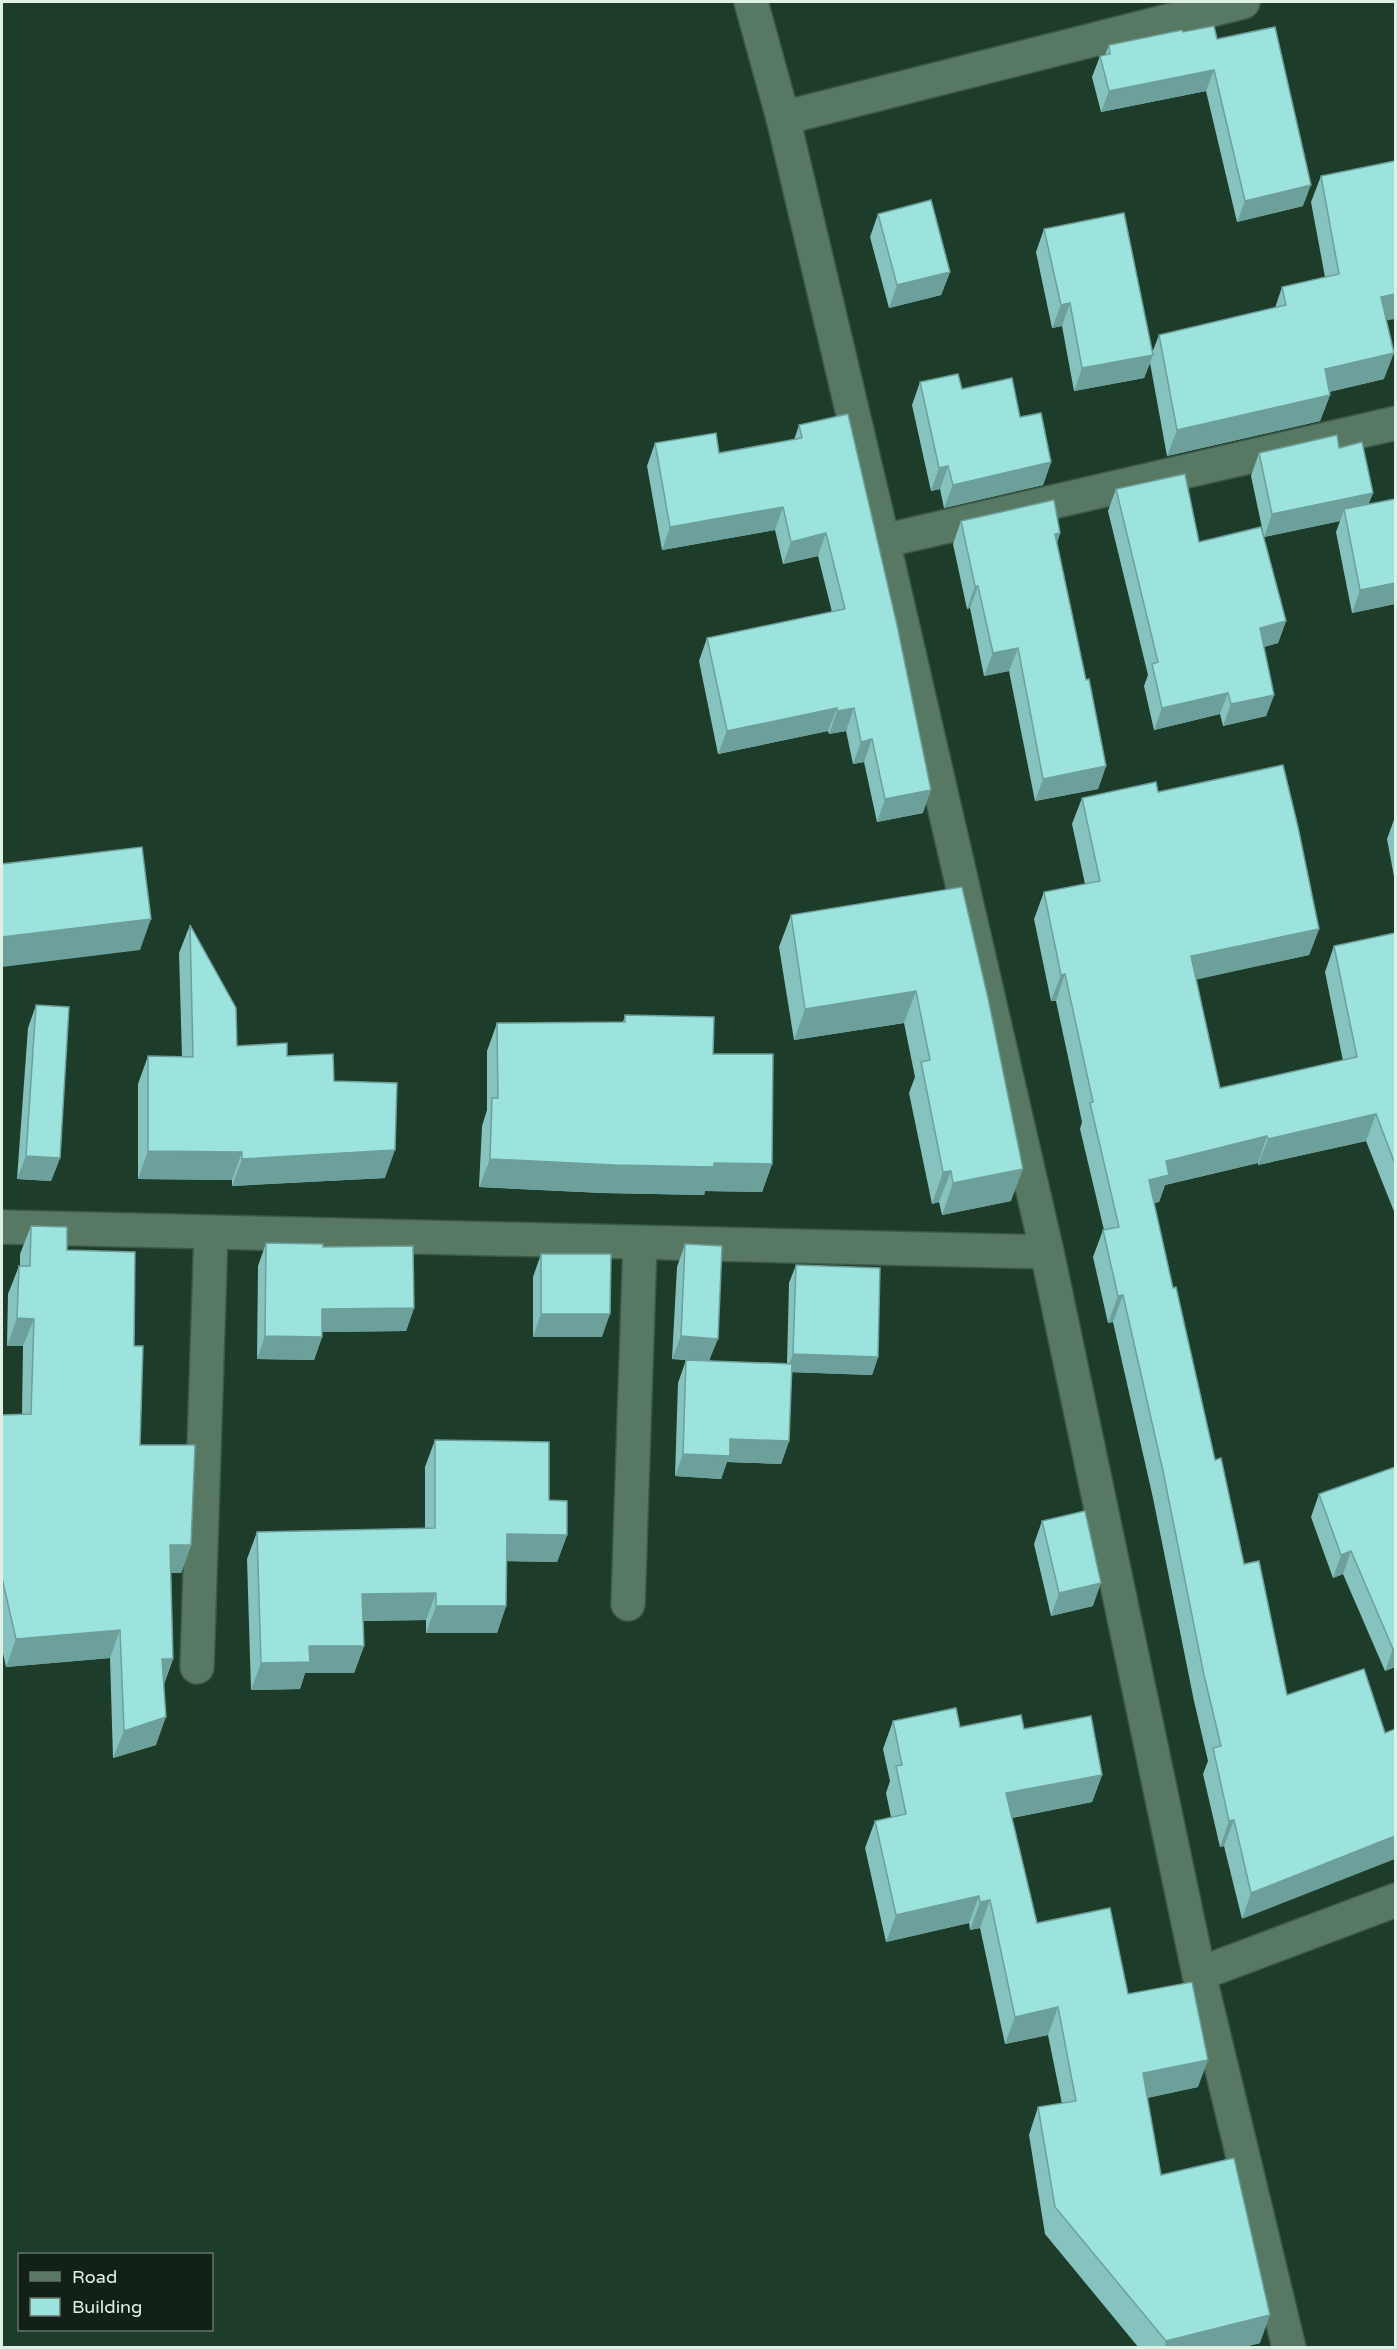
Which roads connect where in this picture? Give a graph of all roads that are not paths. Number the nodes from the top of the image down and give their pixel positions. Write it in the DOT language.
graph roads {
  1 [pos="751,2"];
  2 [pos="1243,2"];
  3 [pos="783,118"];
  4 [pos="1395,423"];
  5 [pos="883,541"];
  6 [pos="2,1227"];
  7 [pos="211,1232"];
  8 [pos="640,1243"];
  9 [pos="1047,1252"];
  10 [pos="628,1604"];
  11 [pos="197,1667"];
  12 [pos="1395,1900"];
  13 [pos="1199,1974"];
  14 [pos="1289,2348"];
  1 -- 3 [label="street"];
  2 -- 3 [label="street"];
  3 -- 5 [label="street"];
  4 -- 5 [label="street"];
  5 -- 9 [label="street"];
  6 -- 7 [label="street"];
  7 -- 8 [label="street"];
  7 -- 11 [label="street"];
  8 -- 9 [label="street"];
  8 -- 10 [label="street"];
  9 -- 13 [label="street"];
  12 -- 13 [label="street"];
  13 -- 14 [label="street"];
}
